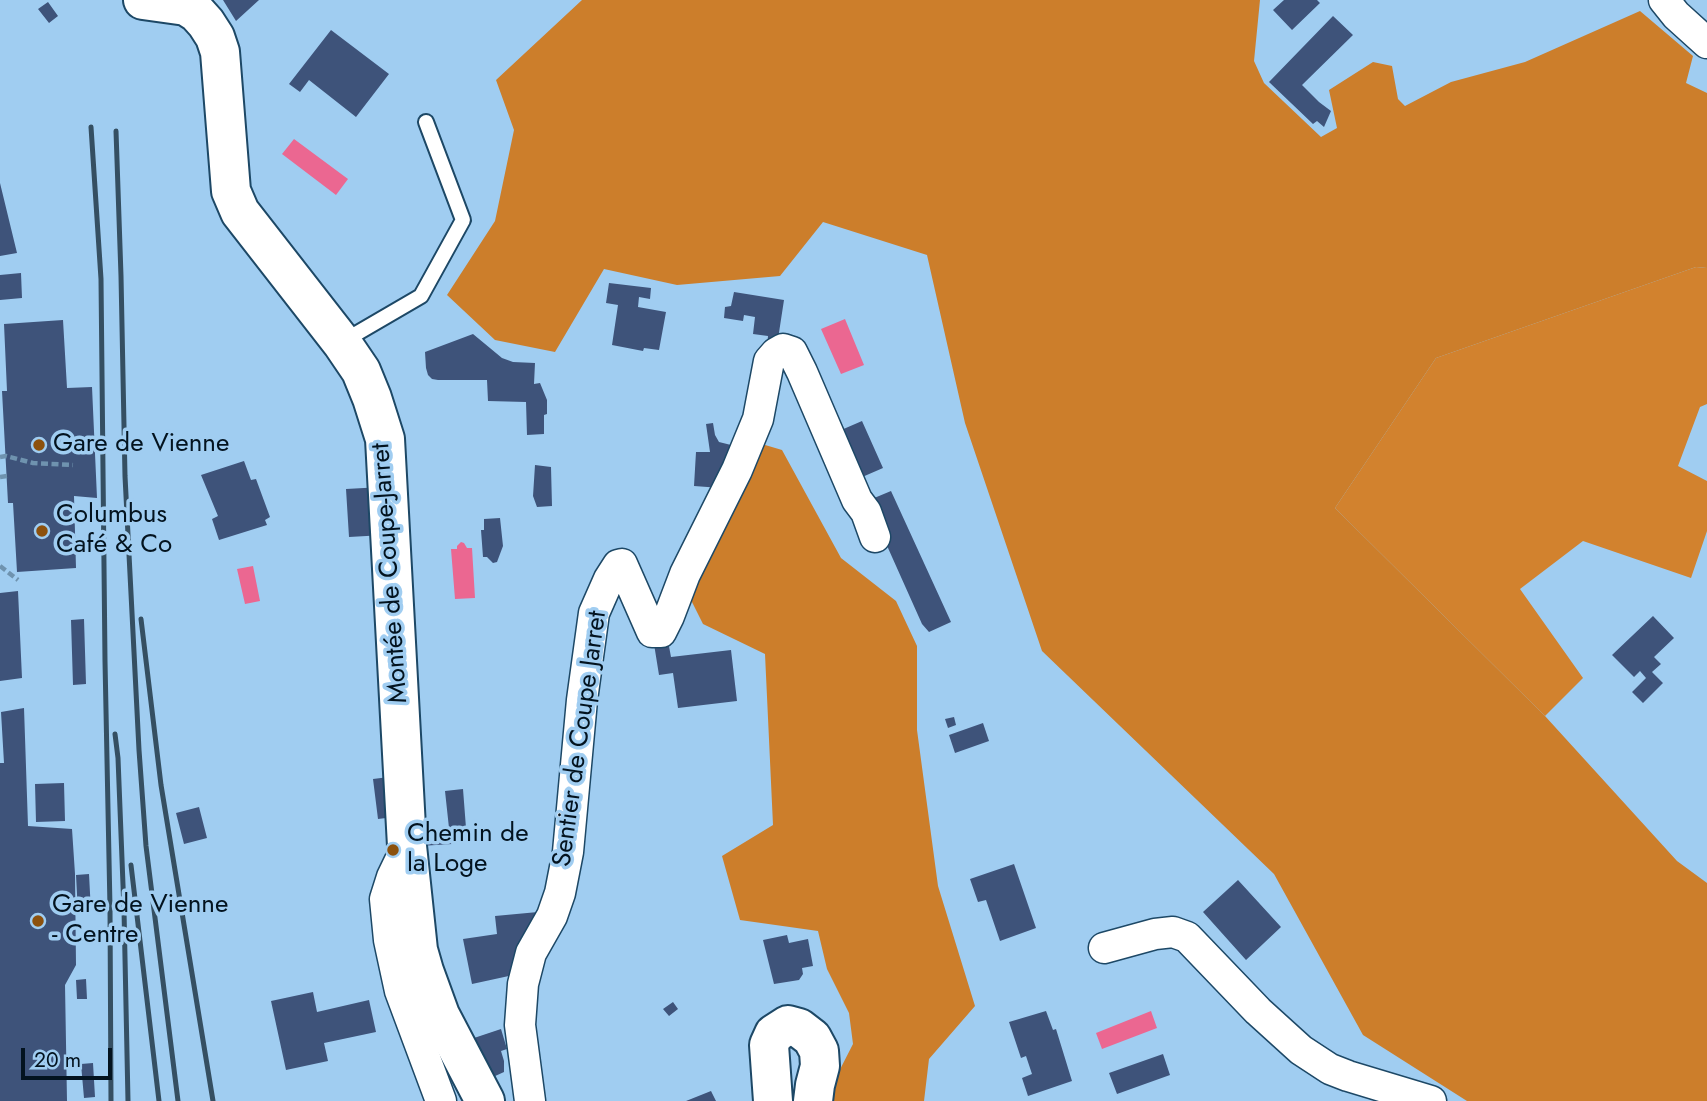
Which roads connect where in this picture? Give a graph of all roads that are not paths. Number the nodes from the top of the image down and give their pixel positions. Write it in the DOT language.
graph roads {
  1 [pos="143,0"];
  2 [pos="1664,0"];
  3 [pos="1707,43"];
  4 [pos="426,122"];
  5 [pos="342,343"];
  6 [pos="875,537"];
  7 [pos="407,846"];
  8 [pos="1104,948"];
  9 [pos="441,1101"];
  10 [pos="485,1101"];
  11 [pos="530,1101"];
  12 [pos="773,1101"];
  13 [pos="813,1101"];
  14 [pos="1431,1101"];
  1 -- 5 [label="main road, Montée de Coupe-Jarret"];
  2 -- 3 [label="street"];
  4 -- 5 [label="lane"];
  5 -- 7 [label="main road, Montée de Coupe-Jarret"];
  6 -- 11 [label="street, Sentier de Coupe Jarret"];
  7 -- 9 [label="street"];
  7 -- 10 [label="main road, Montée de Coupe-Jarret"];
  8 -- 14 [label="street"];
  12 -- 13 [label="main road"];
}
